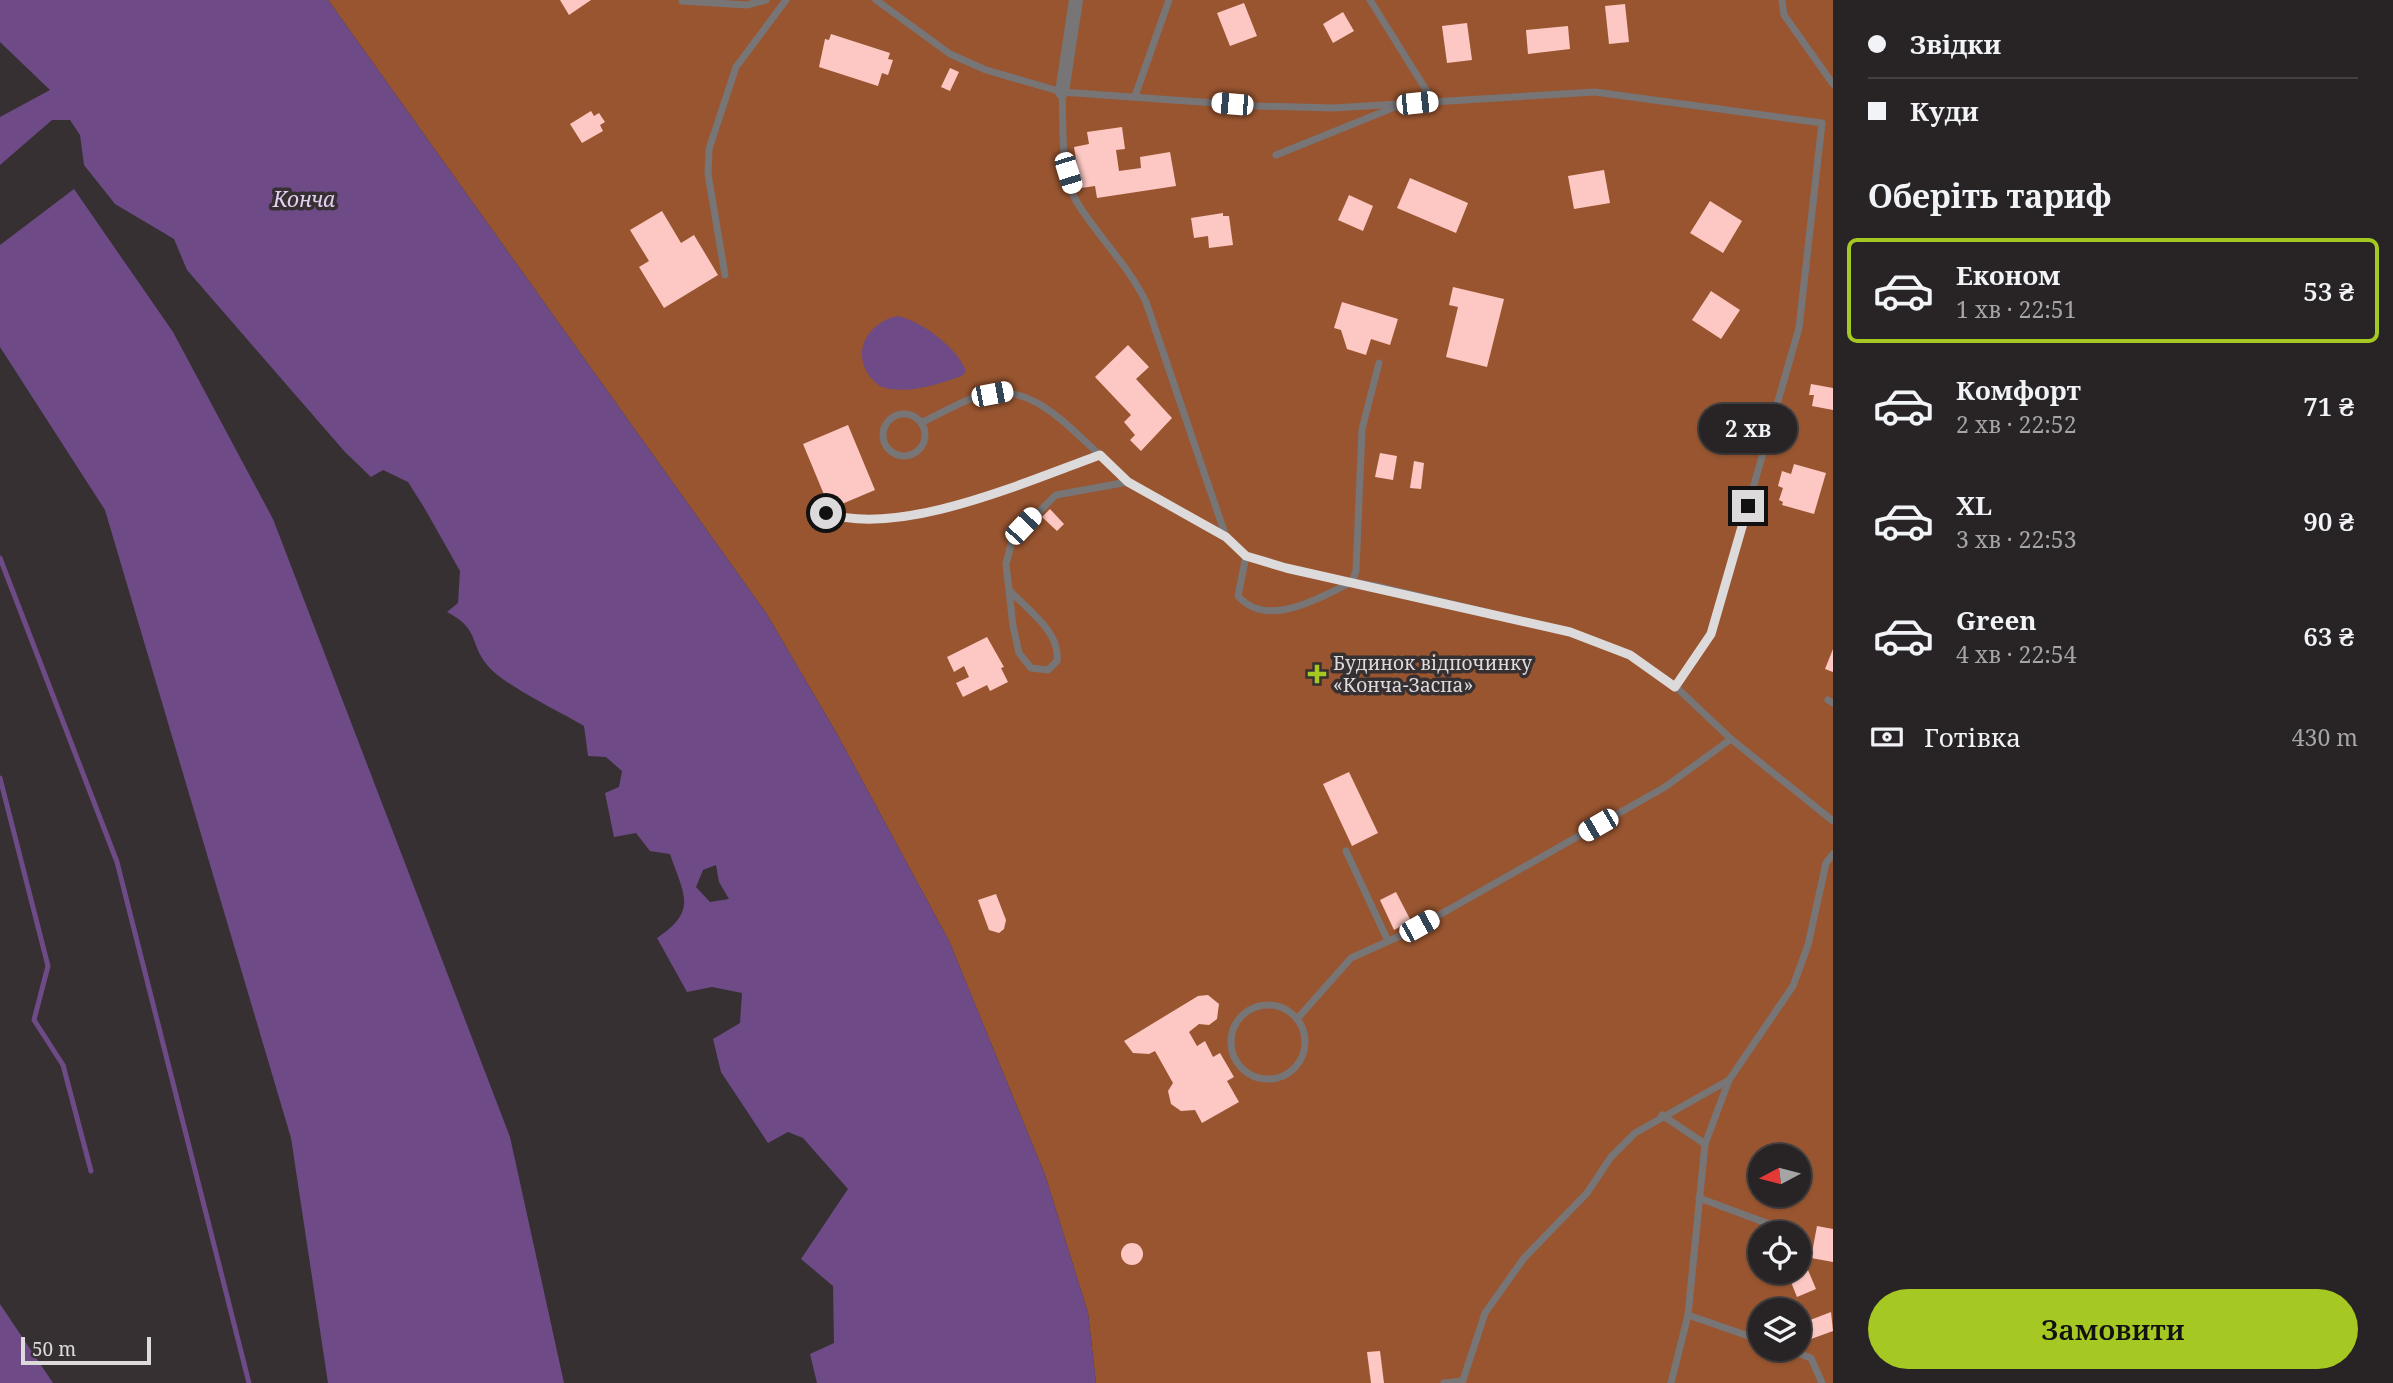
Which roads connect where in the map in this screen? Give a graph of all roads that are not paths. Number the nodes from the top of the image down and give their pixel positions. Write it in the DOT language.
graph roads {
  1 [pos="766,0"];
  2 [pos="786,0"];
  3 [pos="876,0"];
  4 [pos="1076,0"];
  5 [pos="1169,0"];
  6 [pos="1370,0"];
  7 [pos="1782,0"];
  8 [pos="682,1"];
  9 [pos="1833,84"];
  10 [pos="1062,92"];
  11 [pos="1135,96"];
  12 [pos="1433,101"];
  13 [pos="1402,105"];
  14 [pos="1822,123"];
  15 [pos="1833,124"];
  16 [pos="1276,155"];
  17 [pos="725,275"];
  18 [pos="1379,363"];
  19 [pos="921,423"];
  20 [pos="1100,455"];
  21 [pos="1128,482"];
  22 [pos="826,513"];
  23 [pos="1226,537"];
  24 [pos="1246,556"];
  25 [pos="1352,582"];
  26 [pos="1010,591"];
  27 [pos="1675,687"];
  28 [pos="1731,739"];
  29 [pos="1833,821"];
  30 [pos="1346,851"];
  31 [pos="1833,854"];
  32 [pos="1388,941"];
  33 [pos="1297,1019"];
  34 [pos="1729,1080"];
  35 [pos="1662,1115"];
  36 [pos="1705,1144"];
  37 [pos="1699,1198"];
  38 [pos="1761,1221"];
  39 [pos="1688,1315"];
  40 [pos="1748,1336"];
  41 [pos="1811,1358"];
  42 [pos="1462,1382"];
  43 [pos="1444,1383"];
  44 [pos="1671,1383"];
  45 [pos="1822,1383"];
  1 -- 8 [label="lane"];
  2 -- 17 [label="lane"];
  3 -- 10 [label="lane"];
  4 -- 10 [label="street"];
  5 -- 11 [label="lane"];
  6 -- 12 [label="lane"];
  7 -- 9 [label="lane"];
  10 -- 11 [label="lane"];
  10 -- 23 [label="lane"];
  11 -- 13 [label="lane"];
  12 -- 13 [label="lane"];
  12 -- 14 [label="lane"];
  13 -- 16 [label="lane"];
  14 -- 15 [label="lane"];
  14 -- 27 [label="lane"];
  18 -- 25 [label="lane"];
  19 -- 19 [label="lane"];
  19 -- 20 [label="lane"];
  20 -- 21 [label="lane"];
  20 -- 22 [label="lane"];
  21 -- 23 [label="lane"];
  21 -- 26 [label="lane"];
  23 -- 24 [label="lane"];
  24 -- 25 [label="lane"];
  24 -- 25 [label="lane"];
  25 -- 27 [label="lane"];
  26 -- 26 [label="lane"];
  27 -- 28 [label="lane"];
  28 -- 29 [label="lane"];
  28 -- 32 [label="lane"];
  30 -- 32 [label="lane"];
  31 -- 34 [label="lane"];
  32 -- 33 [label="lane"];
  33 -- 33 [label="lane"];
  34 -- 35 [label="lane"];
  34 -- 36 [label="lane"];
  35 -- 36 [label="lane"];
  35 -- 42 [label="lane"];
  36 -- 37 [label="lane"];
  37 -- 38 [label="lane"];
  37 -- 39 [label="lane"];
  39 -- 40 [label="lane"];
  39 -- 44 [label="lane"];
  41 -- 45 [label="lane"];
  42 -- 43 [label="lane"];
}
